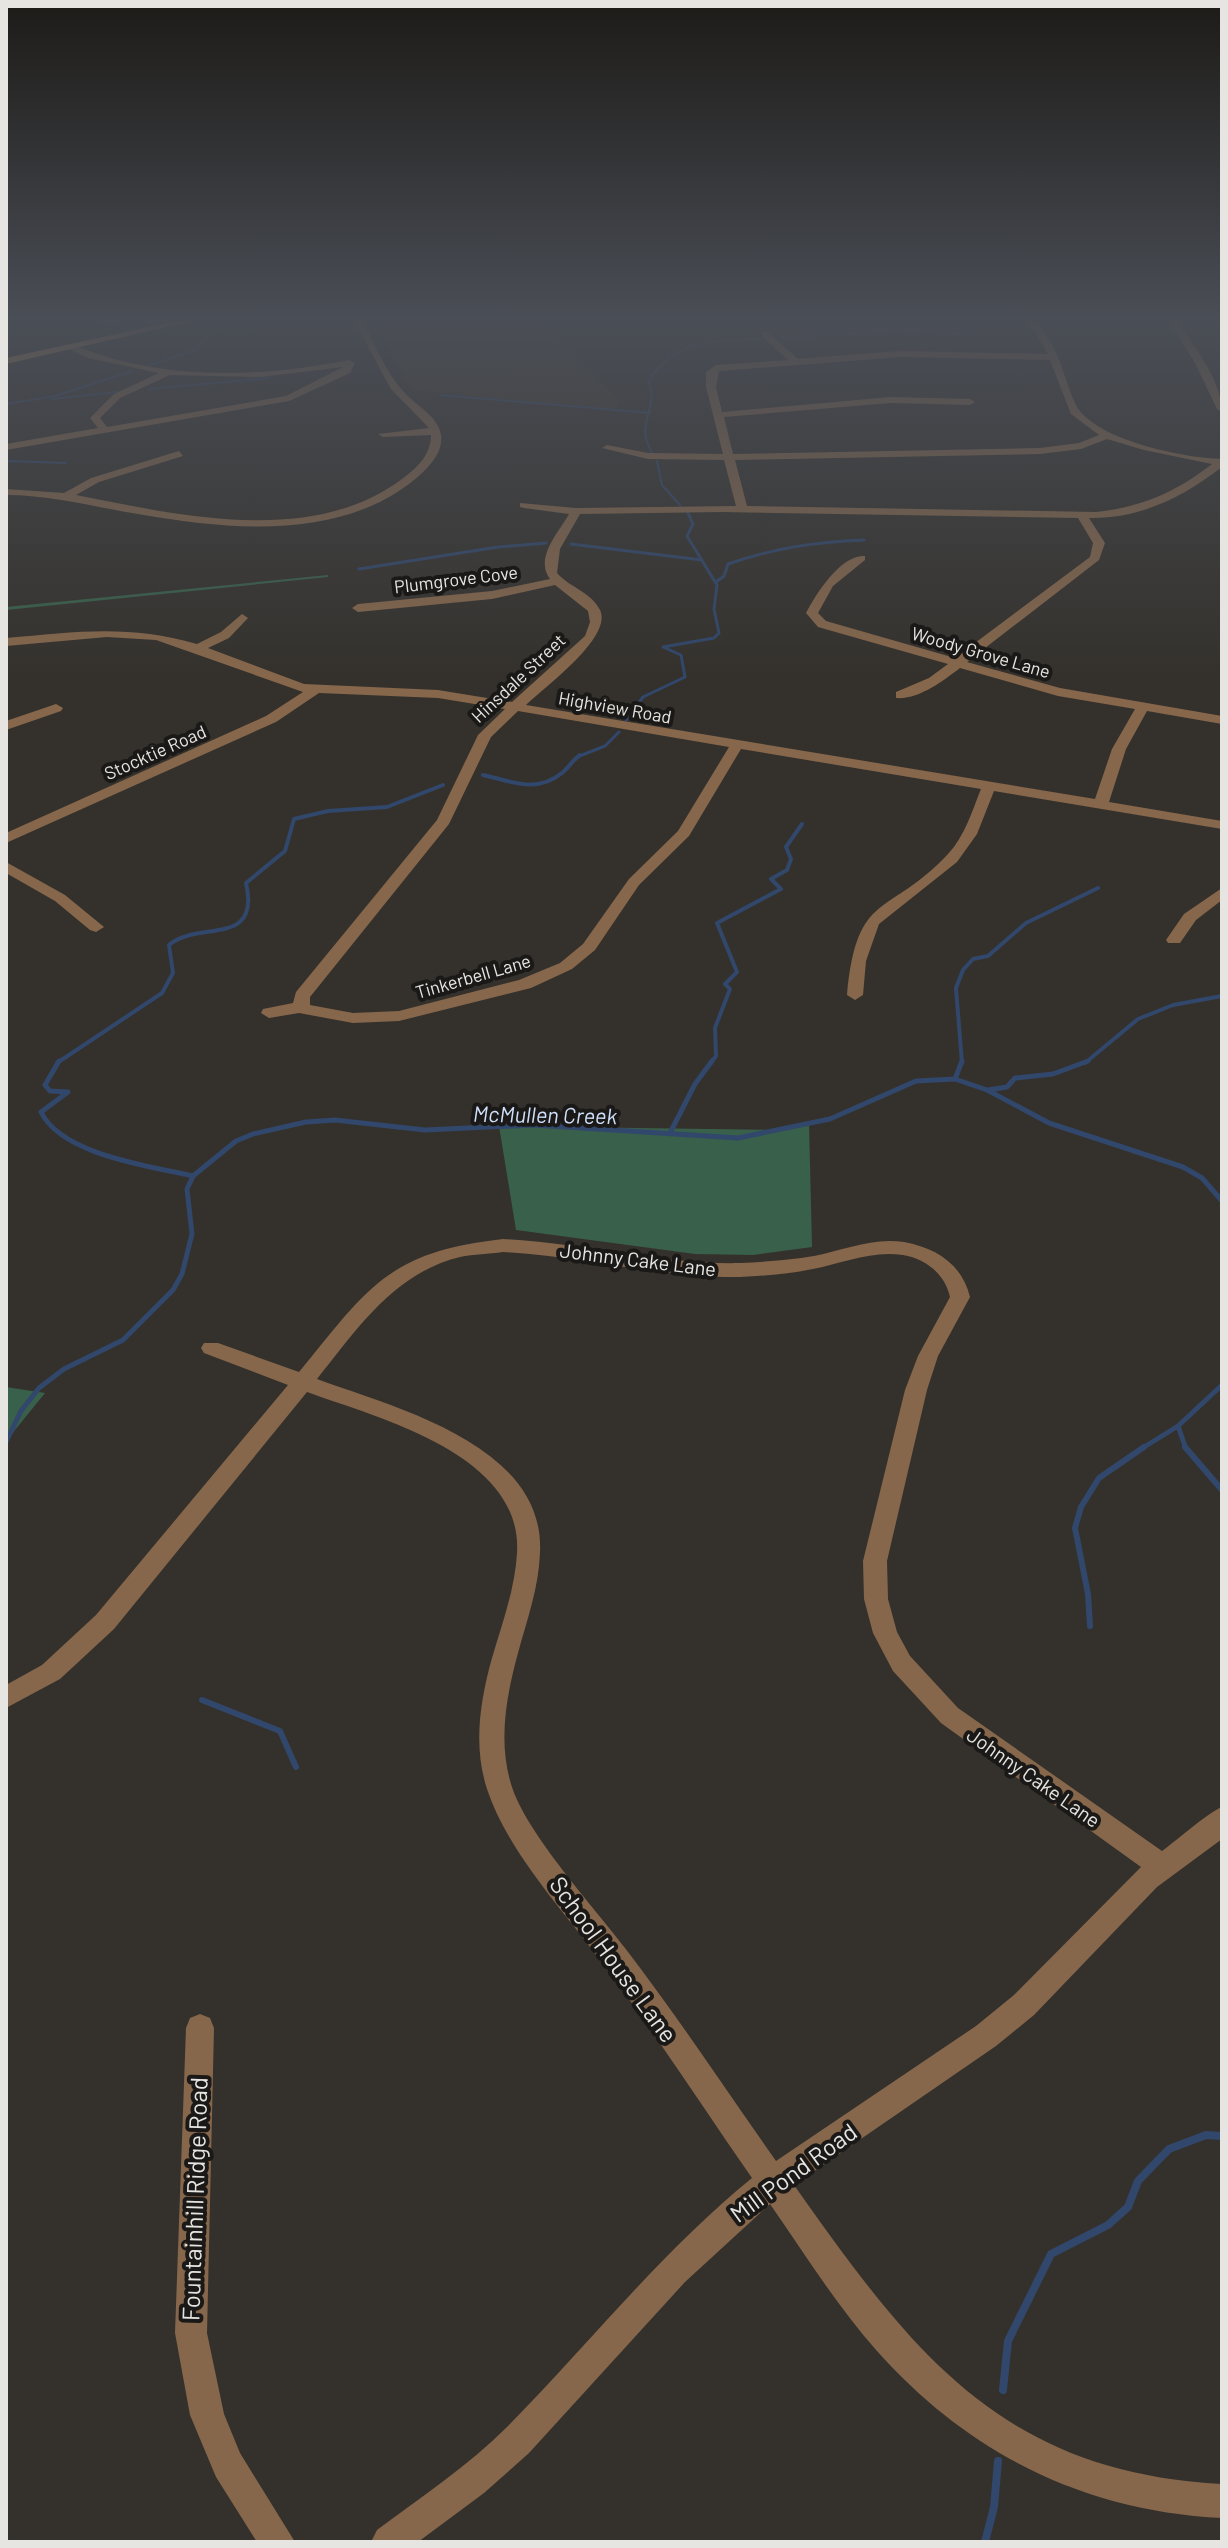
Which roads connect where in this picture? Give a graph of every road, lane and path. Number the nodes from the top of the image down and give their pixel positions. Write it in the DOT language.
graph roads {
  1 [pos="47,440"];
  2 [pos="436,440"];
  3 [pos="725,440"];
  4 [pos="1096,440"];
  5 [pos="1128,440"];
  6 [pos="6,447"];
  7 [pos="607,448"];
  8 [pos="179,454"];
  9 [pos="729,457"];
  10 [pos="1222,463"];
  11 [pos="6,492"];
  12 [pos="68,495"];
  13 [pos="524,505"];
  14 [pos="742,509"];
  15 [pos="576,511"];
  16 [pos="1082,515"];
  17 [pos="861,558"];
  18 [pos="558,581"];
  19 [pos="358,608"];
  20 [pos="242,618"];
  21 [pos="6,642"];
  22 [pos="198,648"];
  23 [pos="957,664"];
  24 [pos="314,690"];
  25 [pos="901,695"];
  26 [pos="512,707"];
  27 [pos="56,708"];
  28 [pos="1142,708"];
  29 [pos="1222,720"];
  30 [pos="6,726"];
  31 [pos="736,746"];
  32 [pos="989,787"];
  33 [pos="1100,806"];
  34 [pos="1222,825"];
  35 [pos="6,839"];
  36 [pos="6,867"];
  37 [pos="1222,893"];
  38 [pos="96,927"];
  39 [pos="1174,940"];
  40 [pos="855,995"];
  41 [pos="301,1007"];
  42 [pos="269,1013"];
  43 [pos="211,1348"];
  44 [pos="303,1382"];
  45 [pos="6,1697"];
  46 [pos="1222,1819"];
  47 [pos="1222,1831"];
  48 [pos="1162,1866"];
  49 [pos="200,2028"];
  50 [pos="772,2182"];
  51 [pos="1222,2501"];
  52 [pos="277,2542"];
  53 [pos="389,2542"];
  1 -- 6 [label="street"];
  2 -- 12 [label="street"];
  3 -- 9 [label="street"];
  4 -- 9 [label="street"];
  5 -- 10 [label="street"];
  7 -- 9 [label="street"];
  8 -- 12 [label="street"];
  9 -- 14 [label="street"];
  10 -- 16 [label="street"];
  11 -- 12 [label="street"];
  13 -- 15 [label="street"];
  14 -- 15 [label="street"];
  14 -- 16 [label="street"];
  15 -- 18 [label="street"];
  16 -- 23 [label="street"];
  17 -- 23 [label="street, Woody Grove Lane"];
  18 -- 19 [label="street, Plumgrove Cove"];
  18 -- 26 [label="street, Hinsdale Street"];
  20 -- 22 [label="street"];
  21 -- 22 [label="street, Highview Road"];
  22 -- 24 [label="street, Highview Road"];
  23 -- 25 [label="street"];
  23 -- 28 [label="street, Woody Grove Lane"];
  24 -- 26 [label="street, Highview Road"];
  24 -- 35 [label="street, Stocktie Road"];
  26 -- 31 [label="street, Highview Road"];
  26 -- 41 [label="street, Hinsdale Street"];
  27 -- 30 [label="street"];
  28 -- 29 [label="street, Woody Grove Lane"];
  28 -- 33 [label="street"];
  31 -- 32 [label="street, Highview Road"];
  31 -- 41 [label="street, Tinkerbell Lane"];
  32 -- 33 [label="street, Highview Road"];
  32 -- 40 [label="street"];
  33 -- 34 [label="street, Highview Road"];
  36 -- 38 [label="street"];
  37 -- 39 [label="street"];
  41 -- 42 [label="street"];
  43 -- 44 [label="street, School House Lane"];
  44 -- 45 [label="street, Johnny Cake Lane"];
  44 -- 48 [label="street, Johnny Cake Lane"];
  44 -- 50 [label="street, School House Lane"];
  46 -- 48 [label="street"];
  47 -- 48 [label="street, Mill Pond Road"];
  48 -- 50 [label="street, Mill Pond Road"];
  49 -- 52 [label="street, Fountainhill Ridge Road"];
  50 -- 51 [label="street, School House Lane"];
  50 -- 53 [label="street, Mill Pond Road"];
}
